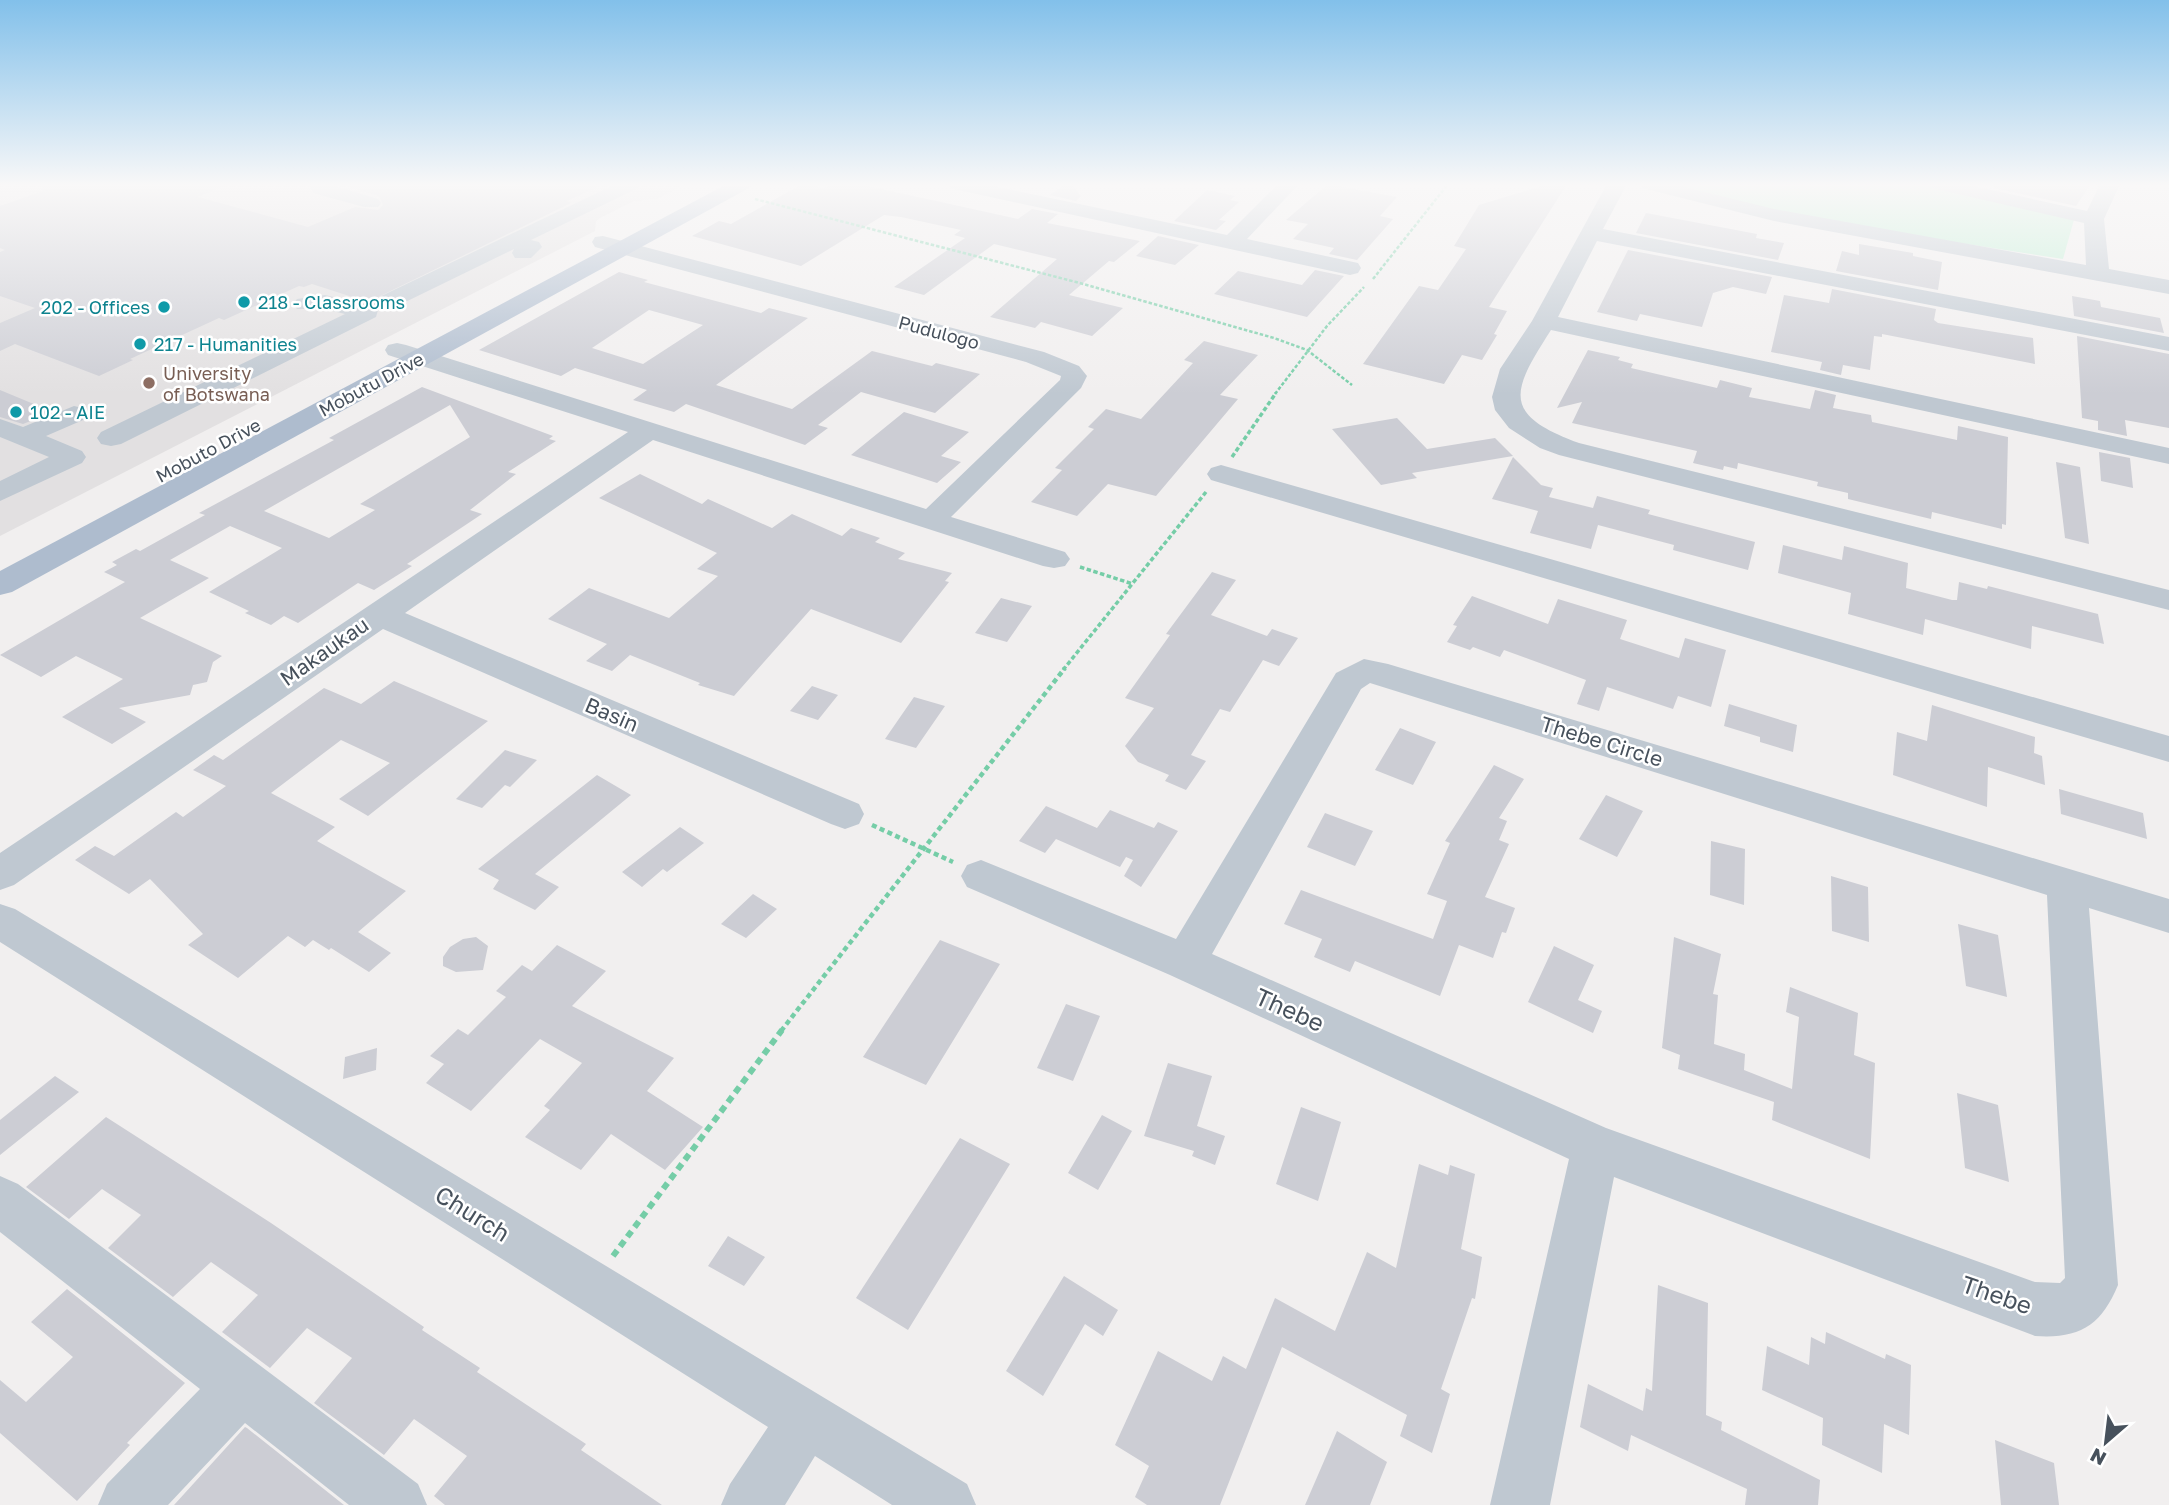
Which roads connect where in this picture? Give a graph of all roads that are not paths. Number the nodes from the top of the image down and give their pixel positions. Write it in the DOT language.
graph roads {
  1 [pos="504,254"];
  2 [pos="595,254"];
  3 [pos="690,254"];
  4 [pos="1288,254"];
  5 [pos="1578,254"];
  6 [pos="1700,254"];
  7 [pos="1989,254"];
  8 [pos="2097,254"];
  9 [pos="1350,268"];
  10 [pos="2098,274"];
  11 [pos="2169,287"];
  12 [pos="321,306"];
  13 [pos="398,307"];
  14 [pos="1544,321"];
  15 [pos="2169,344"];
  16 [pos="409,354"];
  17 [pos="650,430"];
  18 [pos="98,432"];
  19 [pos="21,436"];
  20 [pos="2169,456"];
  21 [pos="72,457"];
  22 [pos="1221,474"];
  23 [pos="0,492"];
  24 [pos="930,521"];
  25 [pos="0,559"];
  26 [pos="1054,559"];
  27 [pos="0,585"];
  28 [pos="2169,600"];
  29 [pos="378,614"];
  30 [pos="2169,748"];
  31 [pos="845,814"];
  32 [pos="0,874"];
  33 [pos="981,876"];
  34 [pos="2067,883"];
  35 [pos="2169,916"];
  36 [pos="0,921"];
  37 [pos="1185,962"];
  38 [pos="1596,1147"];
  39 [pos="0,1200"];
  40 [pos="242,1386"];
  41 [pos="806,1419"];
  42 [pos="128,1505"];
  43 [pos="397,1505"];
  44 [pos="751,1505"];
  45 [pos="946,1505"];
  46 [pos="1520,1505"];
  1 -- 13 [label="street"];
  2 -- 16 [label="main road, Mobutu Drive"];
  3 -- 24 [label="street, Pudulogo"];
  4 -- 9 [label="street"];
  5 -- 14 [label="street"];
  6 -- 15 [label="street"];
  7 -- 10 [label="street"];
  8 -- 10 [label="street"];
  10 -- 11 [label="street"];
  12 -- 18 [label="street"];
  14 -- 20 [label="street"];
  14 -- 28 [label="street"];
  16 -- 17 [label="street"];
  16 -- 25 [label="main road, Mobuto Drive"];
  16 -- 27 [label="main road, Mobutu Drive"];
  17 -- 24 [label="street"];
  17 -- 29 [label="street, Makaukau"];
  18 -- 19 [label="street"];
  18 -- 21 [label="street"];
  19 -- 21 [label="lane"];
  21 -- 23 [label="lane"];
  22 -- 30 [label="street"];
  24 -- 26 [label="street"];
  29 -- 31 [label="street, Basin"];
  29 -- 32 [label="street, Makaukau"];
  33 -- 37 [label="street, Thebe"];
  34 -- 35 [label="street, Thebe Circle"];
  34 -- 37 [label="street, Thebe Circle"];
  34 -- 38 [label="street, Thebe"];
  36 -- 41 [label="street, Church"];
  37 -- 38 [label="street, Thebe"];
  38 -- 46 [label="street"];
  39 -- 40 [label="street"];
  40 -- 42 [label="street"];
  40 -- 43 [label="street"];
  41 -- 44 [label="lane"];
  41 -- 45 [label="street, Church"];
}
